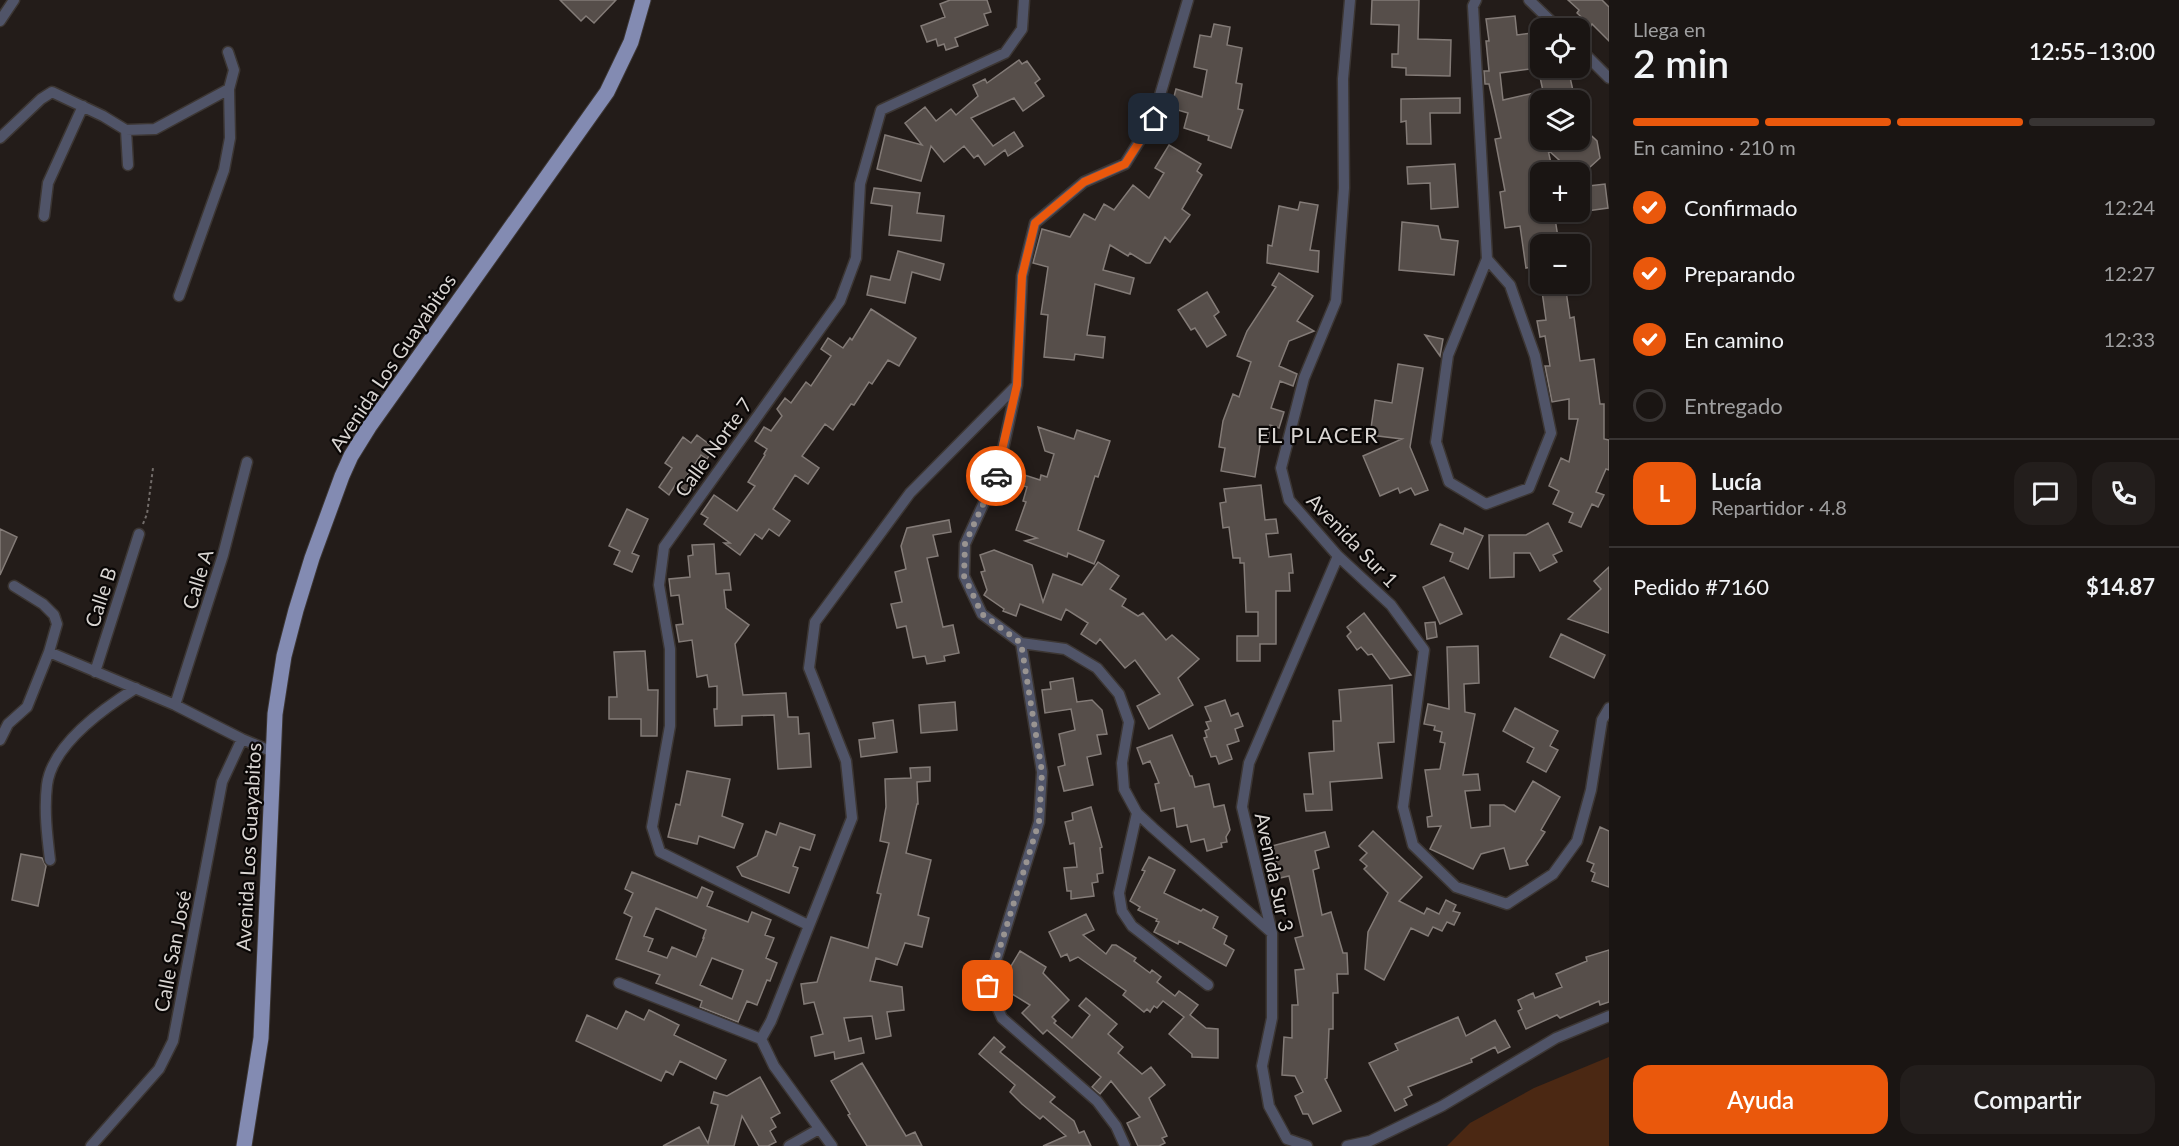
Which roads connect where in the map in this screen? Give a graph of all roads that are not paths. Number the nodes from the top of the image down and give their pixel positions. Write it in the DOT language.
graph roads {
  1 [pos="14,0"];
  2 [pos="643,0"];
  3 [pos="1024,0"];
  4 [pos="1188,0"];
  5 [pos="1350,0"];
  6 [pos="1476,0"];
  7 [pos="1529,0"];
  8 [pos="1548,18"];
  9 [pos="0,21"];
  10 [pos="228,52"];
  11 [pos="1590,59"];
  12 [pos="1609,78"];
  13 [pos="229,89"];
  14 [pos="82,106"];
  15 [pos="126,130"];
  16 [pos="0,138"];
  17 [pos="128,165"];
  18 [pos="44,216"];
  19 [pos="1487,259"];
  20 [pos="179,296"];
  21 [pos="1017,385"];
  22 [pos="248,462"];
  23 [pos="139,534"];
  24 [pos="1338,555"];
  25 [pos="14,586"];
  26 [pos="1021,643"];
  27 [pos="49,652"];
  28 [pos="95,672"];
  29 [pos="136,688"];
  30 [pos="176,705"];
  31 [pos="1609,708"];
  32 [pos="242,739"];
  33 [pos="0,740"];
  34 [pos="273,752"];
  35 [pos="1137,813"];
  36 [pos="50,860"];
  37 [pos="808,925"];
  38 [pos="1272,933"];
  39 [pos="619,983"];
  40 [pos="1208,985"];
  41 [pos="1609,1016"];
  42 [pos="761,1039"];
  43 [pos="819,1129"];
  44 [pos="91,1146"];
  45 [pos="244,1146"];
  46 [pos="789,1146"];
  47 [pos="832,1146"];
  48 [pos="1125,1146"];
  49 [pos="1307,1146"];
  50 [pos="1347,1146"];
  1 -- 9 [label="street"];
  2 -- 34 [label="main road, Avenida Los Guayabitos"];
  3 -- 37 [label="street, Calle Norte 7"];
  4 -- 21 [label="street"];
  5 -- 24 [label="street, Avenida Sur 1"];
  6 -- 19 [label="street"];
  7 -- 8 [label="street"];
  10 -- 13 [label="street"];
  11 -- 12 [label="street"];
  13 -- 15 [label="street"];
  13 -- 20 [label="street"];
  14 -- 15 [label="street"];
  14 -- 16 [label="street"];
  14 -- 18 [label="street"];
  15 -- 17 [label="street"];
  19 -- 19 [label="street"];
  21 -- 26 [label="street"];
  21 -- 37 [label="street"];
  22 -- 30 [label="street, Calle A"];
  23 -- 28 [label="street, Calle B"];
  24 -- 31 [label="street, Avenida Sur 1"];
  24 -- 38 [label="street, Avenida Sur 3"];
  25 -- 27 [label="street"];
  26 -- 35 [label="street"];
  26 -- 48 [label="street"];
  27 -- 28 [label="street"];
  27 -- 33 [label="street"];
  28 -- 29 [label="street"];
  29 -- 30 [label="street"];
  29 -- 36 [label="street"];
  30 -- 32 [label="street"];
  32 -- 34 [label="street"];
  32 -- 44 [label="street, Calle San José"];
  34 -- 45 [label="main road, Avenida Los Guayabitos"];
  35 -- 38 [label="street"];
  35 -- 40 [label="street"];
  37 -- 42 [label="street"];
  38 -- 49 [label="street, Avenida Sur 3"];
  39 -- 42 [label="street"];
  41 -- 50 [label="street"];
  42 -- 43 [label="street"];
  43 -- 46 [label="street"];
  43 -- 47 [label="street"];
}
